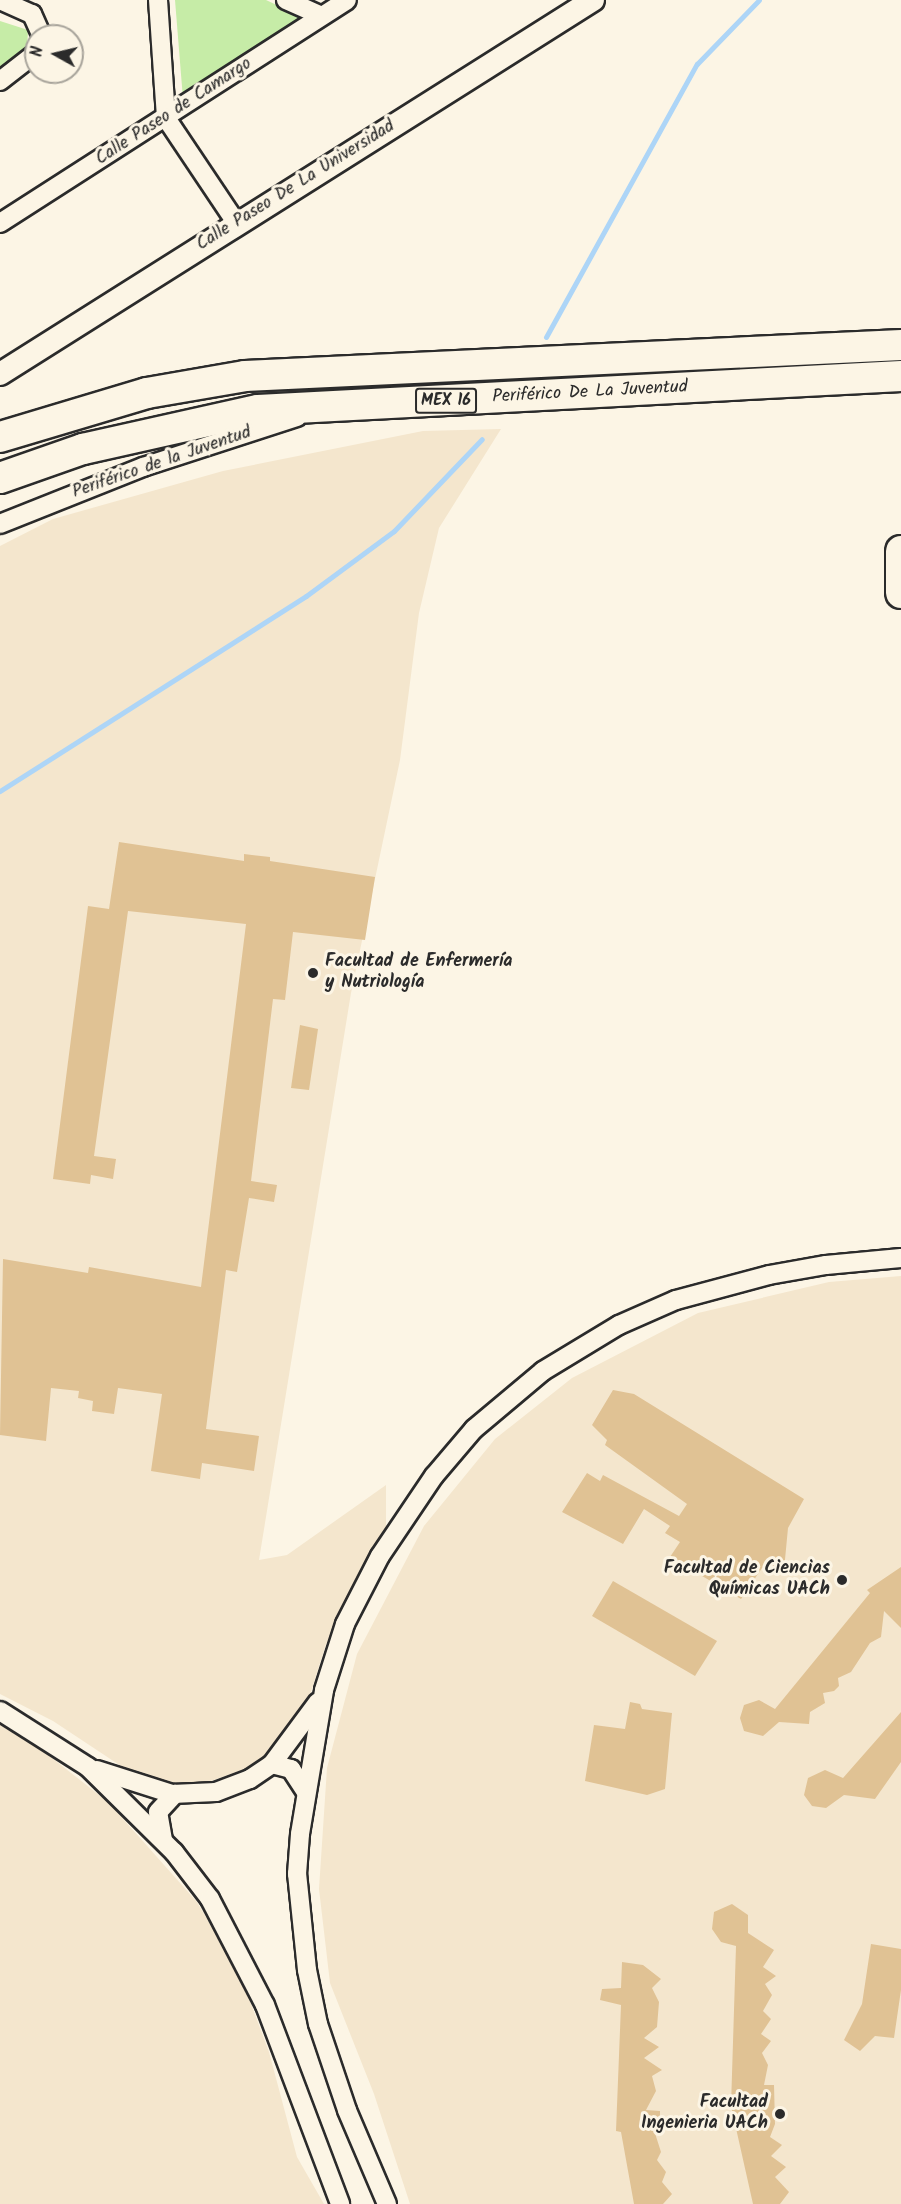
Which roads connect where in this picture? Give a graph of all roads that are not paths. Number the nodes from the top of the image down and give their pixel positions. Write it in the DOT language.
graph roads {
  1 [pos="0,0"];
  2 [pos="158,0"];
  3 [pos="286,0"];
  4 [pos="347,0"];
  5 [pos="593,0"];
  6 [pos="322,16"];
  7 [pos="37,24"];
  8 [pos="24,62"];
  9 [pos="0,81"];
  10 [pos="166,118"];
  11 [pos="0,223"];
  12 [pos="237,224"];
  13 [pos="901,345"];
  14 [pos="0,374"];
  15 [pos="901,376"];
  16 [pos="326,407"];
  17 [pos="0,437"];
  18 [pos="0,478"];
  19 [pos="0,524"];
  20 [pos="901,552"];
  21 [pos="901,593"];
  22 [pos="901,1258"];
  23 [pos="324,1690"];
  24 [pos="0,1711"];
  25 [pos="272,1764"];
  26 [pos="88,1767"];
  27 [pos="306,1792"];
  28 [pos="175,1794"];
  29 [pos="163,1840"];
  30 [pos="340,2204"];
  31 [pos="387,2204"];
  1 -- 7 [label="street"];
  2 -- 10 [label="street"];
  3 -- 6 [label="street"];
  4 -- 6 [label="street, Calle Paseo de Camargo"];
  5 -- 12 [label="street, Calle Paseo De La Universidad"];
  6 -- 10 [label="street, Calle Paseo de Camargo"];
  8 -- 9 [label="street"];
  10 -- 11 [label="street, Calle Paseo de Camargo"];
  10 -- 12 [label="street"];
  12 -- 14 [label="street, Calle Paseo De La Universidad"];
  13 -- 17 [label="highway, Periférico De La Juventud / MEX 16"];
  15 -- 16 [label="highway, Periférico De La Juventud / MEX 16"];
  16 -- 18 [label="highway, Periférico De La Juventud / MEX 16"];
  16 -- 19 [label="street, Periférico de la Juventud"];
  20 -- 21 [label="highway"];
  22 -- 23 [label="street"];
  23 -- 25 [label="street"];
  23 -- 27 [label="street"];
  24 -- 26 [label="street"];
  25 -- 27 [label="street"];
  25 -- 28 [label="street"];
  26 -- 28 [label="street"];
  26 -- 29 [label="street"];
  27 -- 31 [label="street"];
  28 -- 29 [label="street"];
  29 -- 30 [label="street"];
}
